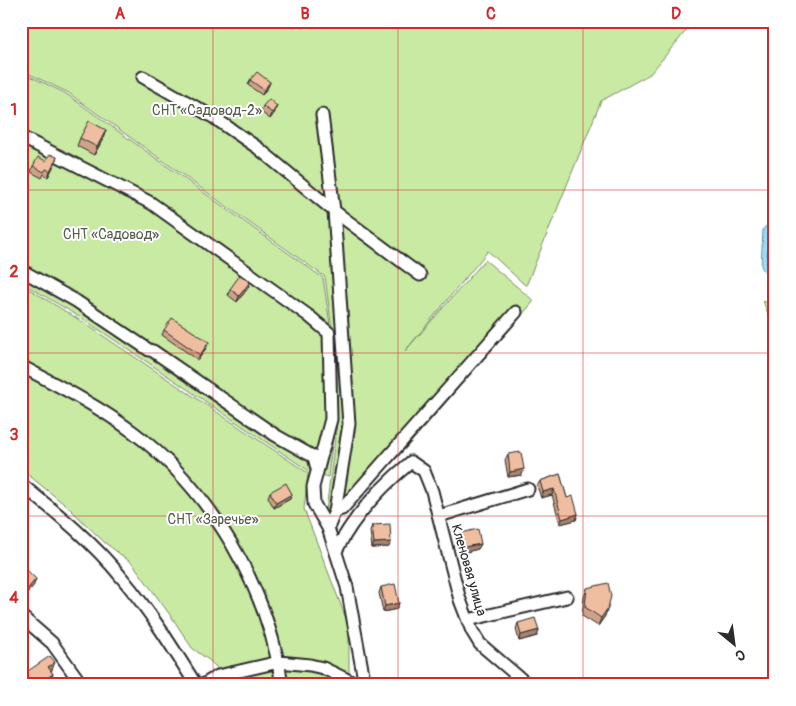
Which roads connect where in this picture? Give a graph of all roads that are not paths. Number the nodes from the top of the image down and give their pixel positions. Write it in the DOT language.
graph roads {
  1 [pos="143,76"];
  2 [pos="322,115"];
  3 [pos="21,137"];
  4 [pos="334,211"];
  5 [pos="21,270"];
  6 [pos="420,275"];
  7 [pos="516,312"];
  8 [pos="21,366"];
  9 [pos="318,470"];
  10 [pos="21,484"];
  11 [pos="528,488"];
  12 [pos="335,511"];
  13 [pos="438,516"];
  14 [pos="328,528"];
  15 [pos="336,551"];
  16 [pos="566,597"];
  17 [pos="21,616"];
  18 [pos="468,620"];
  19 [pos="279,662"];
  20 [pos="82,685"];
  21 [pos="196,685"];
  22 [pos="203,685"];
  23 [pos="282,685"];
  24 [pos="358,685"];
  25 [pos="365,685"];
  26 [pos="528,685"];
  1 -- 4 [label="street"];
  2 -- 4 [label="street"];
  3 -- 9 [label="street"];
  4 -- 6 [label="street"];
  4 -- 12 [label="street"];
  5 -- 9 [label="street"];
  7 -- 12 [label="street"];
  8 -- 19 [label="street"];
  9 -- 14 [label="street"];
  10 -- 21 [label="street"];
  11 -- 13 [label="street"];
  12 -- 14 [label="street"];
  13 -- 15 [label="street, Кленовая улица"];
  13 -- 18 [label="street, Кленовая улица"];
  14 -- 15 [label="street"];
  15 -- 25 [label="street"];
  16 -- 18 [label="street"];
  17 -- 20 [label="street"];
  18 -- 26 [label="street, Кленовая улица"];
  19 -- 22 [label="street"];
  19 -- 23 [label="street"];
  19 -- 24 [label="street"];
}
